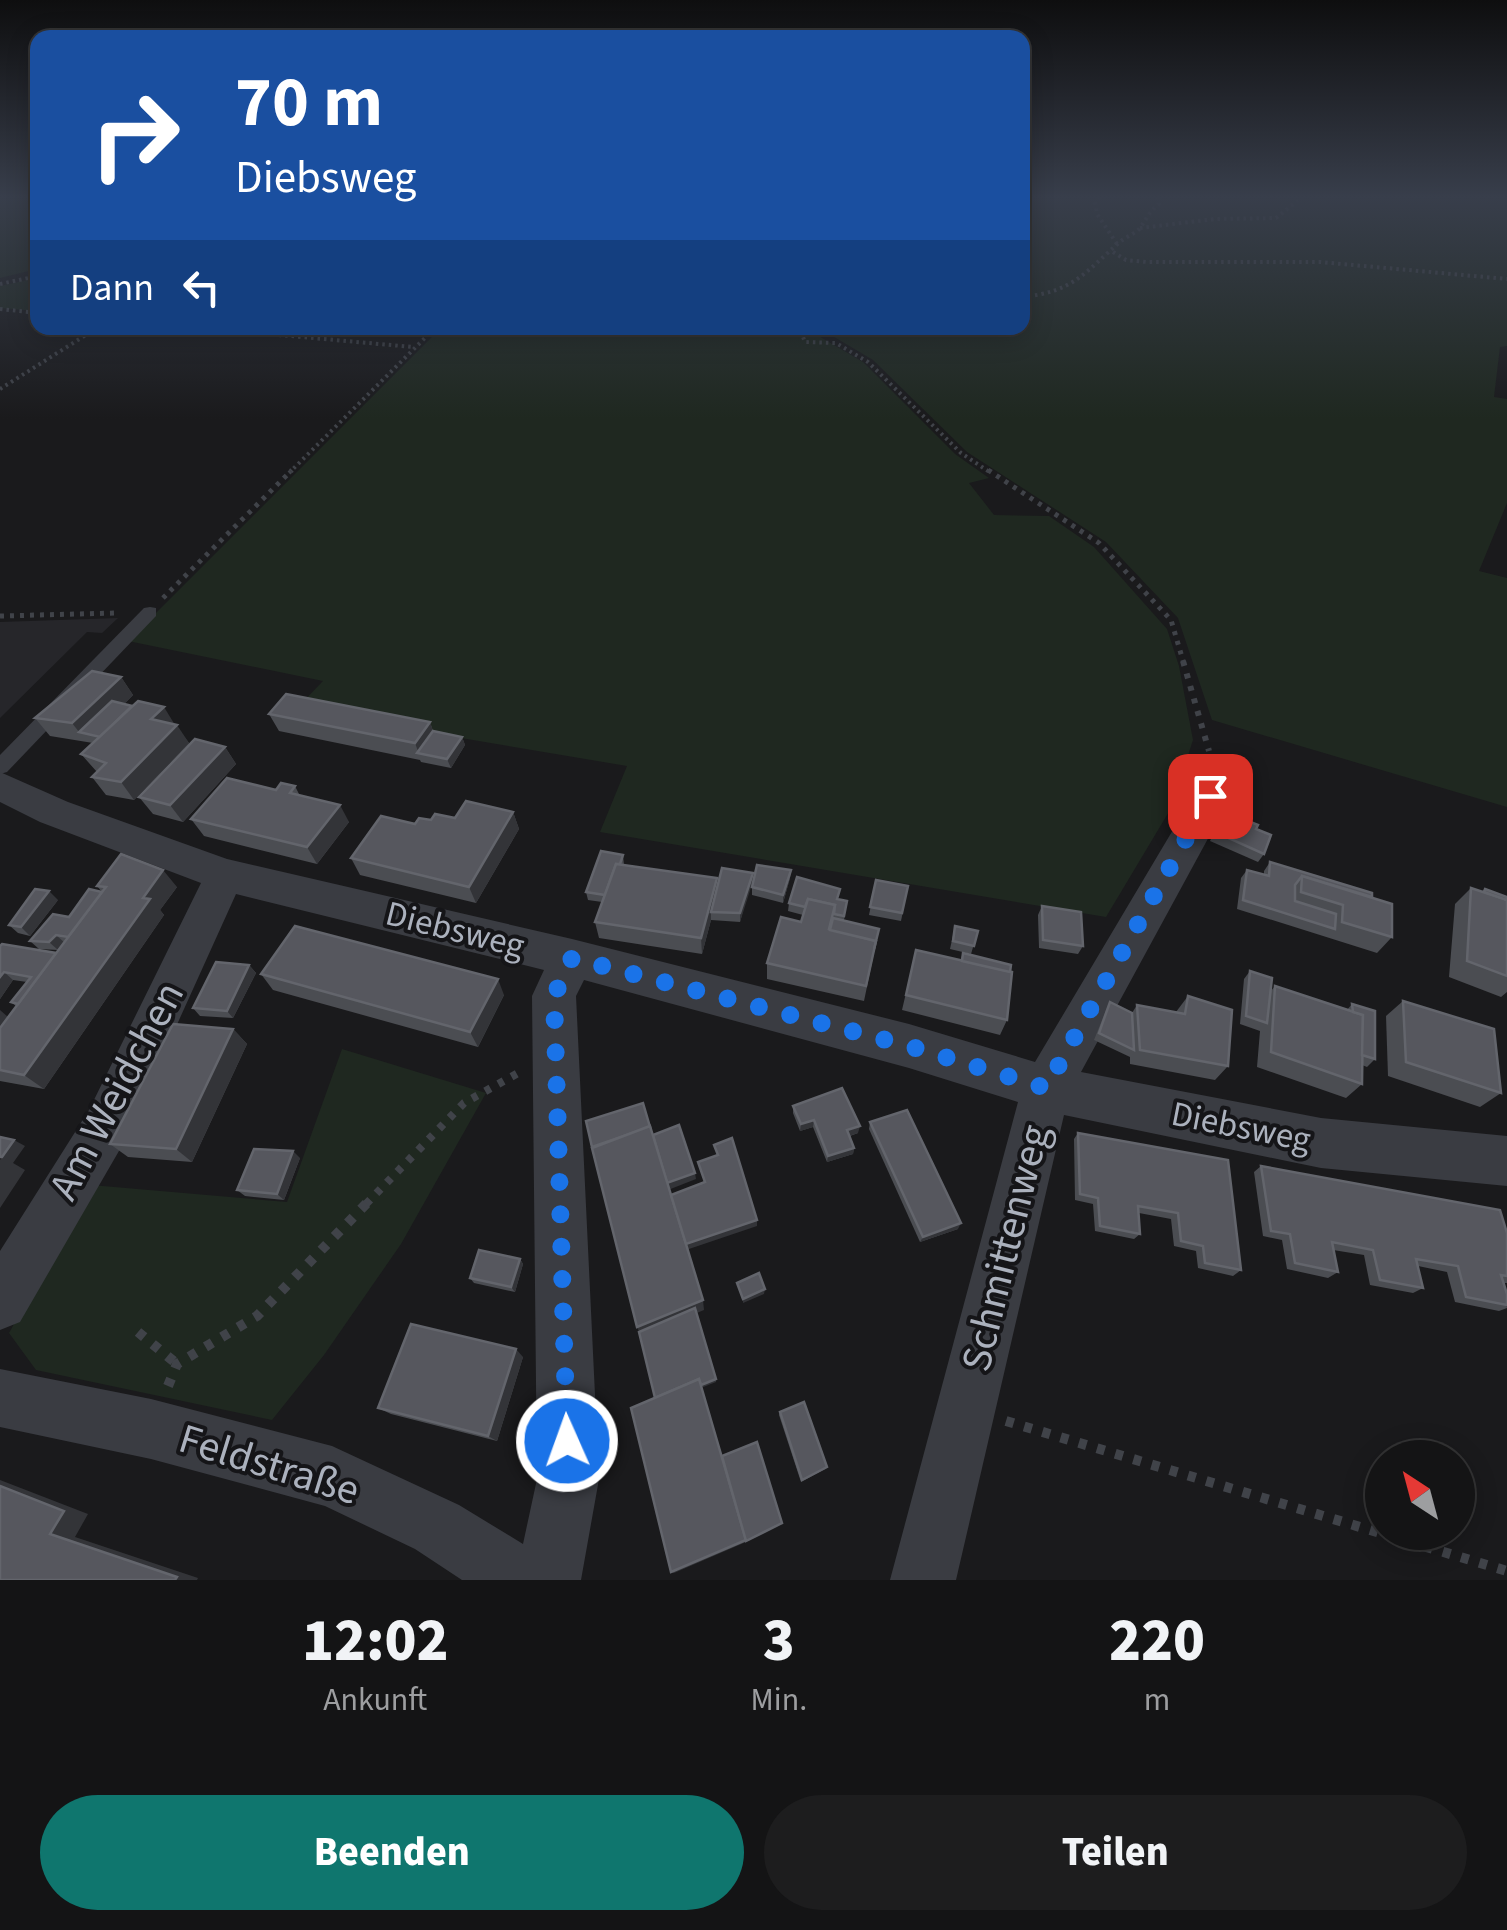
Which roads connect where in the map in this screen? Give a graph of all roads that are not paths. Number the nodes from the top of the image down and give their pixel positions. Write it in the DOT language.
graph roads {
  1 [pos="150,612"];
  2 [pos="0,767"];
  3 [pos="1218,776"];
  4 [pos="0,786"];
  5 [pos="225,875"];
  6 [pos="572,958"];
  7 [pos="1046,1088"];
  8 [pos="1507,1161"];
  9 [pos="0,1302"];
  10 [pos="0,1398"];
  11 [pos="521,1580"];
  12 [pos="548,1580"];
  13 [pos="924,1580"];
  1 -- 2 [label="lane"];
  3 -- 7 [label="street, Schmittenweg"];
  4 -- 5 [label="street, Diebsweg"];
  5 -- 6 [label="street, Diebsweg"];
  5 -- 9 [label="street, Am Weidchen"];
  6 -- 7 [label="street, Diebsweg"];
  6 -- 12 [label="street"];
  7 -- 8 [label="street, Diebsweg"];
  7 -- 13 [label="street, Schmittenweg"];
  10 -- 11 [label="street, Feldstraße"];
}
